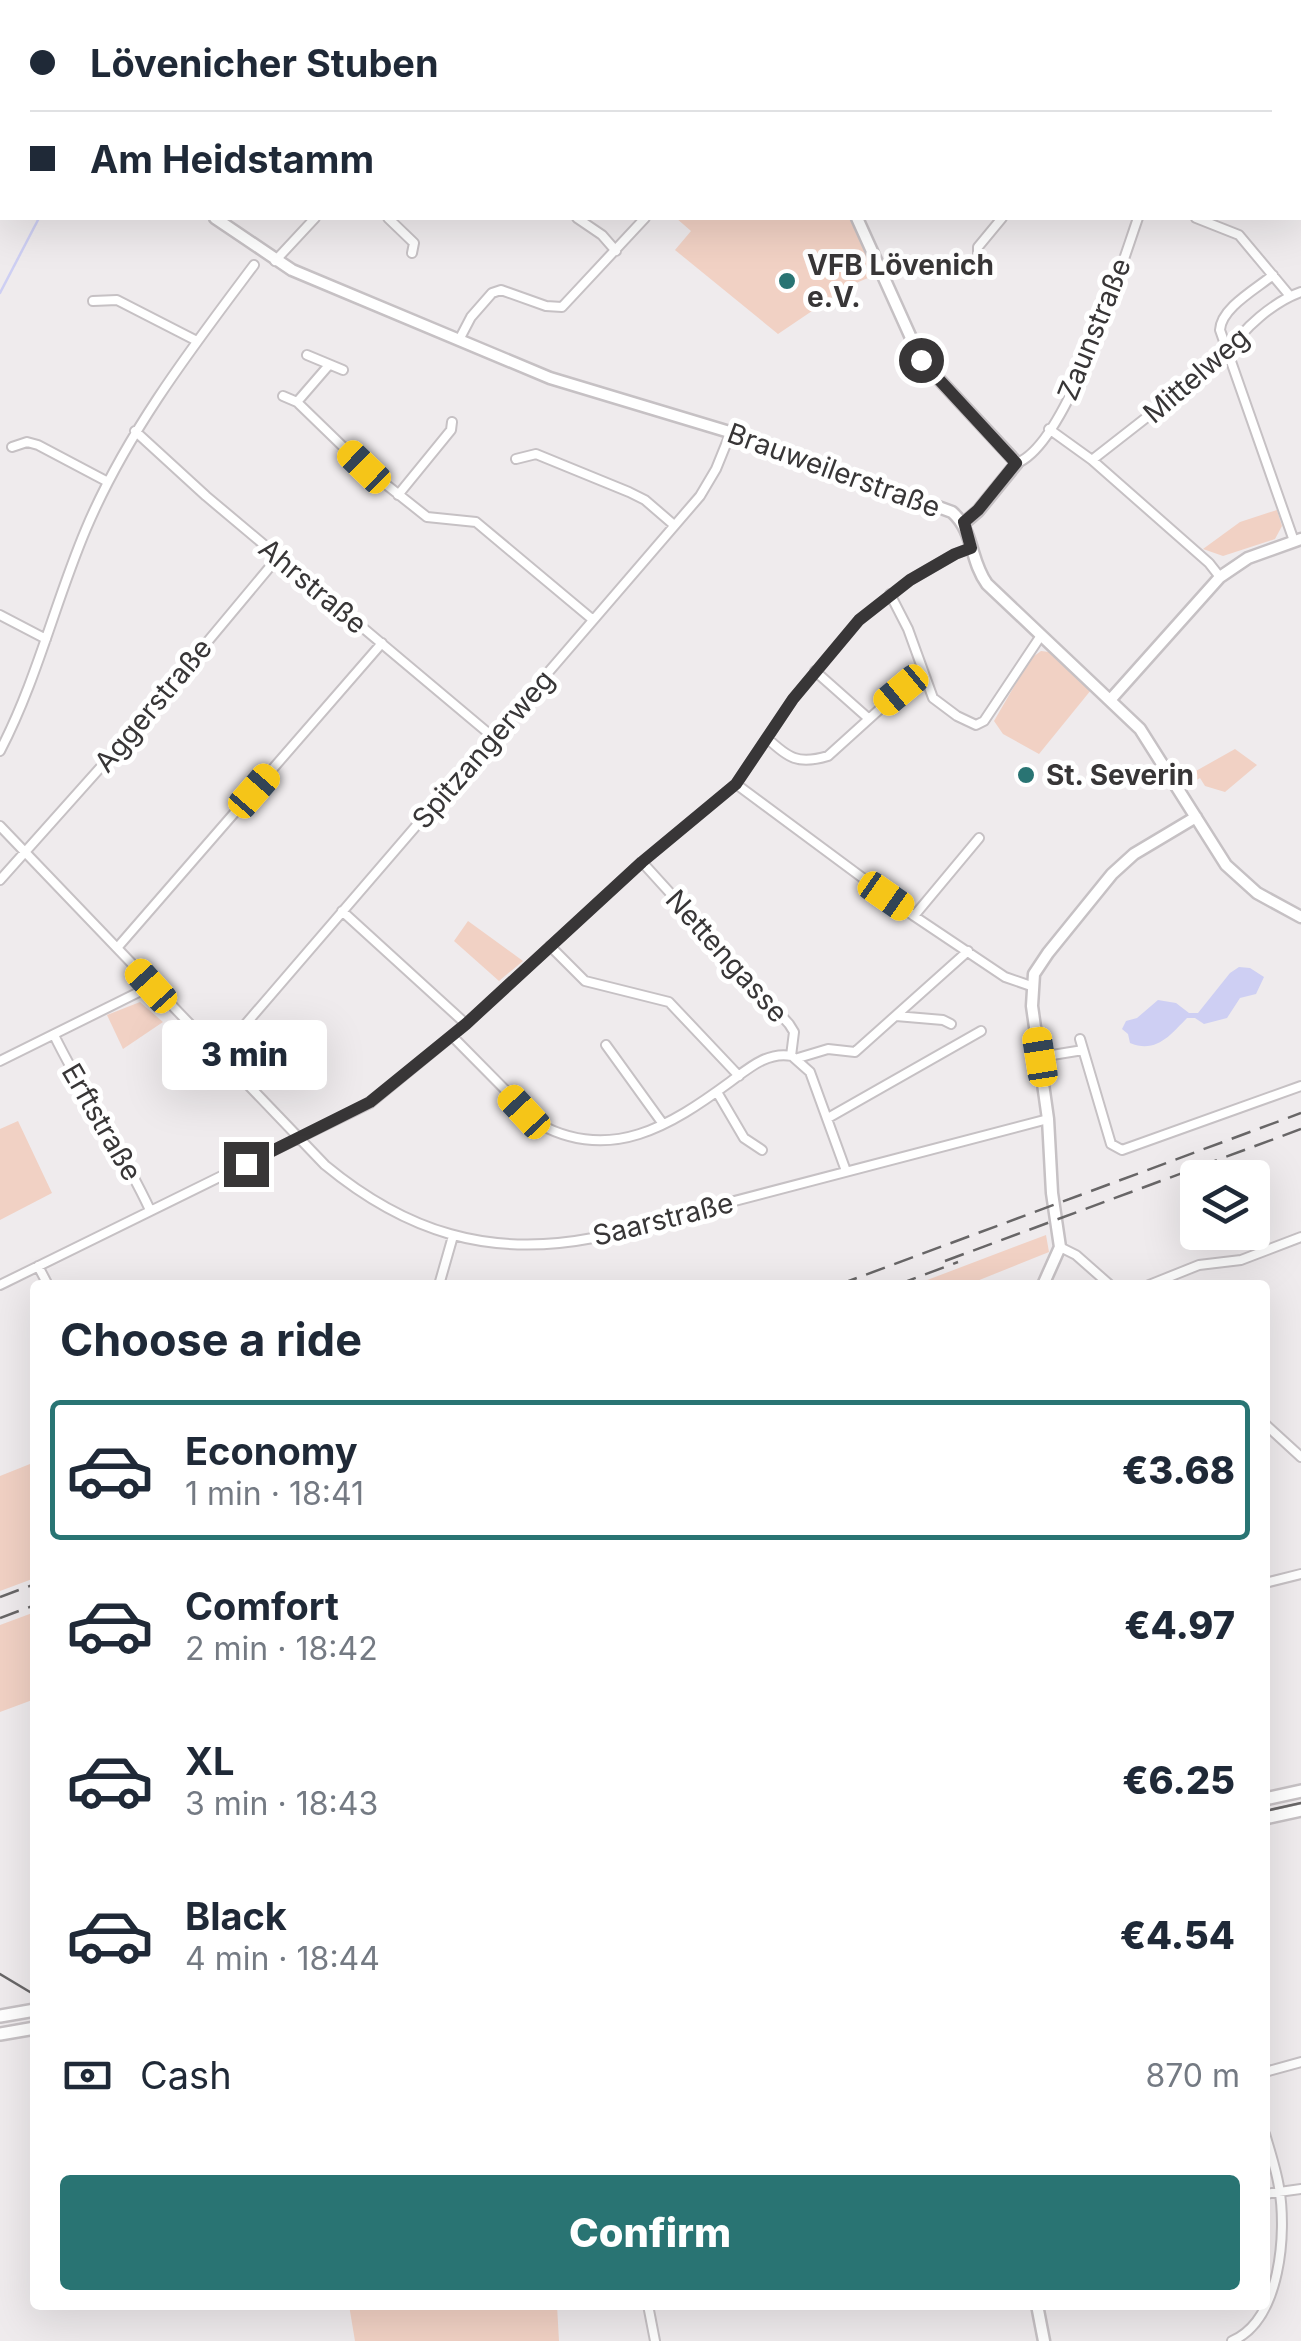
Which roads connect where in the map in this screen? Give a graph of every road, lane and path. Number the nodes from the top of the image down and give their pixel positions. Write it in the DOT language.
graph roads {
  1 [pos="218,220"];
  2 [pos="313,220"];
  3 [pos="390,220"];
  4 [pos="579,220"];
  5 [pos="643,220"];
  6 [pos="858,220"];
  7 [pos="1000,220"];
  8 [pos="1137,220"];
  9 [pos="1201,220"];
  10 [pos="616,251"];
  11 [pos="412,253"];
  12 [pos="275,261"];
  13 [pos="978,262"];
  14 [pos="254,265"];
  15 [pos="1273,276"];
  16 [pos="1301,292"];
  17 [pos="1290,296"];
  18 [pos="92,300"];
  19 [pos="198,340"];
  20 [pos="459,340"];
  21 [pos="1230,353"];
  22 [pos="307,355"];
  23 [pos="328,365"];
  24 [pos="343,370"];
  25 [pos="283,396"];
  26 [pos="298,402"];
  27 [pos="452,422"];
  28 [pos="1049,429"];
  29 [pos="135,431"];
  30 [pos="731,432"];
  31 [pos="12,447"];
  32 [pos="516,459"];
  33 [pos="1092,460"];
  34 [pos="1016,463"];
  35 [pos="108,482"];
  36 [pos="398,495"];
  37 [pos="964,522"];
  38 [pos="674,525"];
  39 [pos="1298,540"];
  40 [pos="971,548"];
  41 [pos="279,556"];
  42 [pos="1220,578"];
  43 [pos="890,594"];
  44 [pos="0,615"];
  45 [pos="592,619"];
  46 [pos="1040,636"];
  47 [pos="46,639"];
  48 [pos="382,643"];
  49 [pos="815,671"];
  50 [pos="925,679"];
  51 [pos="1111,699"];
  52 [pos="868,718"];
  53 [pos="493,737"];
  54 [pos="767,738"];
  55 [pos="0,750"];
  56 [pos="736,784"];
  57 [pos="1196,818"];
  58 [pos="0,826"];
  59 [pos="979,838"];
  60 [pos="25,852"];
  61 [pos="642,862"];
  62 [pos="0,880"];
  63 [pos="342,911"];
  64 [pos="914,916"];
  65 [pos="1301,917"];
  66 [pos="550,946"];
  67 [pos="118,948"];
  68 [pos="968,951"];
  69 [pos="151,986"];
  70 [pos="1031,986"];
  71 [pos="896,1016"];
  72 [pos="466,1024"];
  73 [pos="951,1024"];
  74 [pos="982,1032"];
  75 [pos="54,1034"];
  76 [pos="452,1036"];
  77 [pos="1080,1038"];
  78 [pos="606,1045"];
  79 [pos="1082,1050"];
  80 [pos="218,1054"];
  81 [pos="794,1057"];
  82 [pos="1040,1057"];
  83 [pos="0,1061"];
  84 [pos="739,1076"];
  85 [pos="1301,1086"];
  86 [pos="717,1092"];
  87 [pos="828,1118"];
  88 [pos="1048,1118"];
  89 [pos="663,1124"];
  90 [pos="300,1139"];
  91 [pos="762,1150"];
  92 [pos="846,1171"];
  93 [pos="150,1210"];
  94 [pos="453,1236"];
  95 [pos="1301,1237"];
  96 [pos="1060,1247"];
  97 [pos="38,1266"];
  98 [pos="45,1280"];
  99 [pos="440,1280"];
  100 [pos="1045,1280"];
  101 [pos="1105,1280"];
  102 [pos="1162,1280"];
  103 [pos="0,1285"];
  104 [pos="1270,1429"];
  105 [pos="1301,1457"];
  106 [pos="1301,1574"];
  107 [pos="1270,1581"];
  108 [pos="1301,1791"];
  109 [pos="1270,1797"];
  110 [pos="1301,1810"];
  111 [pos="1270,1817"];
  112 [pos="30,2011"];
  113 [pos="0,2016"];
  114 [pos="30,2029"];
  115 [pos="0,2034"];
  116 [pos="1301,2062"];
  117 [pos="1270,2071"];
  118 [pos="1270,2153"];
  119 [pos="1301,2189"];
  120 [pos="1280,2192"];
  121 [pos="1270,2193"];
  122 [pos="1270,2298"];
  123 [pos="649,2310"];
  124 [pos="1037,2310"];
  125 [pos="1264,2310"];
  126 [pos="655,2341"];
  127 [pos="1044,2341"];
  128 [pos="1232,2341"];
  1 -- 12 [label="street, Brauweilerstraße"];
  2 -- 12 [label="street"];
  3 -- 11 [label="street"];
  4 -- 10 [label="street"];
  5 -- 10 [label="street"];
  6 -- 34 [label="street"];
  7 -- 13 [label="street"];
  8 -- 28 [label="street, Zaunstraße"];
  9 -- 15 [label="street"];
  10 -- 20 [label="street"];
  12 -- 20 [label="street, Brauweilerstraße"];
  14 -- 19 [label="street"];
  15 -- 17 [label="street"];
  15 -- 21 [label="street"];
  16 -- 17 [label="street, Mittelweg"];
  17 -- 21 [label="street, Mittelweg"];
  18 -- 19 [label="street"];
  19 -- 29 [label="street"];
  20 -- 30 [label="street, Brauweilerstraße"];
  21 -- 33 [label="street, Mittelweg"];
  21 -- 39 [label="street"];
  22 -- 23 [label="street"];
  23 -- 24 [label="street"];
  23 -- 26 [label="street"];
  25 -- 26 [label="street"];
  26 -- 36 [label="street"];
  27 -- 36 [label="street"];
  28 -- 33 [label="street"];
  28 -- 34 [label="street, Zaunstraße"];
  29 -- 35 [label="street"];
  29 -- 41 [label="street, Ahrstraße"];
  30 -- 37 [label="street, Brauweilerstraße"];
  30 -- 38 [label="street, Spitzangerweg"];
  31 -- 35 [label="street"];
  32 -- 38 [label="street"];
  33 -- 42 [label="street"];
  34 -- 37 [label="street, Zaunstraße"];
  35 -- 47 [label="street"];
  36 -- 45 [label="street"];
  37 -- 40 [label="street, Brauweilerstraße"];
  38 -- 45 [label="street, Spitzangerweg"];
  39 -- 42 [label="street"];
  40 -- 43 [label="street"];
  40 -- 46 [label="street, Brauweilerstraße"];
  41 -- 48 [label="street, Ahrstraße"];
  41 -- 60 [label="street, Aggerstraße"];
  42 -- 51 [label="street"];
  43 -- 49 [label="street"];
  43 -- 50 [label="street"];
  44 -- 47 [label="street"];
  45 -- 53 [label="street, Spitzangerweg"];
  46 -- 50 [label="street"];
  46 -- 51 [label="street, Brauweilerstraße"];
  47 -- 55 [label="street"];
  48 -- 53 [label="street, Ahrstraße"];
  48 -- 67 [label="street"];
  49 -- 52 [label="street"];
  49 -- 54 [label="street"];
  50 -- 52 [label="street"];
  51 -- 57 [label="street, Brauweilerstraße"];
  52 -- 54 [label="street"];
  53 -- 63 [label="street, Spitzangerweg"];
  54 -- 56 [label="street"];
  56 -- 61 [label="street"];
  56 -- 64 [label="street"];
  57 -- 65 [label="street, Brauweilerstraße"];
  57 -- 70 [label="street"];
  58 -- 60 [label="street, Saarstraße"];
  59 -- 64 [label="street"];
  60 -- 62 [label="street, Aggerstraße"];
  60 -- 67 [label="street, Saarstraße"];
  61 -- 66 [label="street"];
  61 -- 81 [label="street, Nettengasse"];
  63 -- 72 [label="street"];
  63 -- 80 [label="street, Spitzangerweg"];
  64 -- 68 [label="street"];
  66 -- 72 [label="street"];
  66 -- 84 [label="street"];
  67 -- 69 [label="street, Saarstraße"];
  68 -- 70 [label="street"];
  68 -- 71 [label="street"];
  69 -- 75 [label="street"];
  69 -- 80 [label="street, Saarstraße"];
  70 -- 82 [label="street"];
  71 -- 73 [label="street"];
  71 -- 81 [label="street"];
  72 -- 76 [label="street"];
  74 -- 87 [label="street"];
  75 -- 83 [label="street"];
  75 -- 93 [label="street, Erftstraße"];
  76 -- 89 [label="street"];
  76 -- 90 [label="street"];
  77 -- 79 [label="street"];
  78 -- 89 [label="street"];
  79 -- 82 [label="street"];
  79 -- 85 [label="street"];
  80 -- 90 [label="street, Saarstraße"];
  81 -- 84 [label="street"];
  81 -- 87 [label="street, Nettengasse"];
  82 -- 88 [label="street"];
  84 -- 86 [label="street"];
  86 -- 89 [label="street"];
  86 -- 91 [label="street"];
  87 -- 92 [label="street, Nettengasse"];
  88 -- 92 [label="street, Saarstraße"];
  88 -- 96 [label="street"];
  90 -- 93 [label="street"];
  90 -- 94 [label="street, Saarstraße"];
  92 -- 94 [label="street, Saarstraße"];
  93 -- 97 [label="street"];
  94 -- 99 [label="street"];
  95 -- 102 [label="street"];
  96 -- 100 [label="street"];
  96 -- 101 [label="street"];
  97 -- 98 [label="street"];
  97 -- 103 [label="street"];
  104 -- 105 [label="street"];
  106 -- 107 [label="street"];
  108 -- 109 [label="main road"];
  110 -- 111 [label="main road"];
  112 -- 113 [label="main road"];
  114 -- 115 [label="main road"];
  116 -- 117 [label="street"];
  118 -- 120 [label="street"];
  119 -- 120 [label="street"];
  120 -- 121 [label="street"];
  120 -- 122 [label="street"];
  123 -- 126 [label="street"];
  124 -- 127 [label="street"];
  125 -- 128 [label="street"];
}
